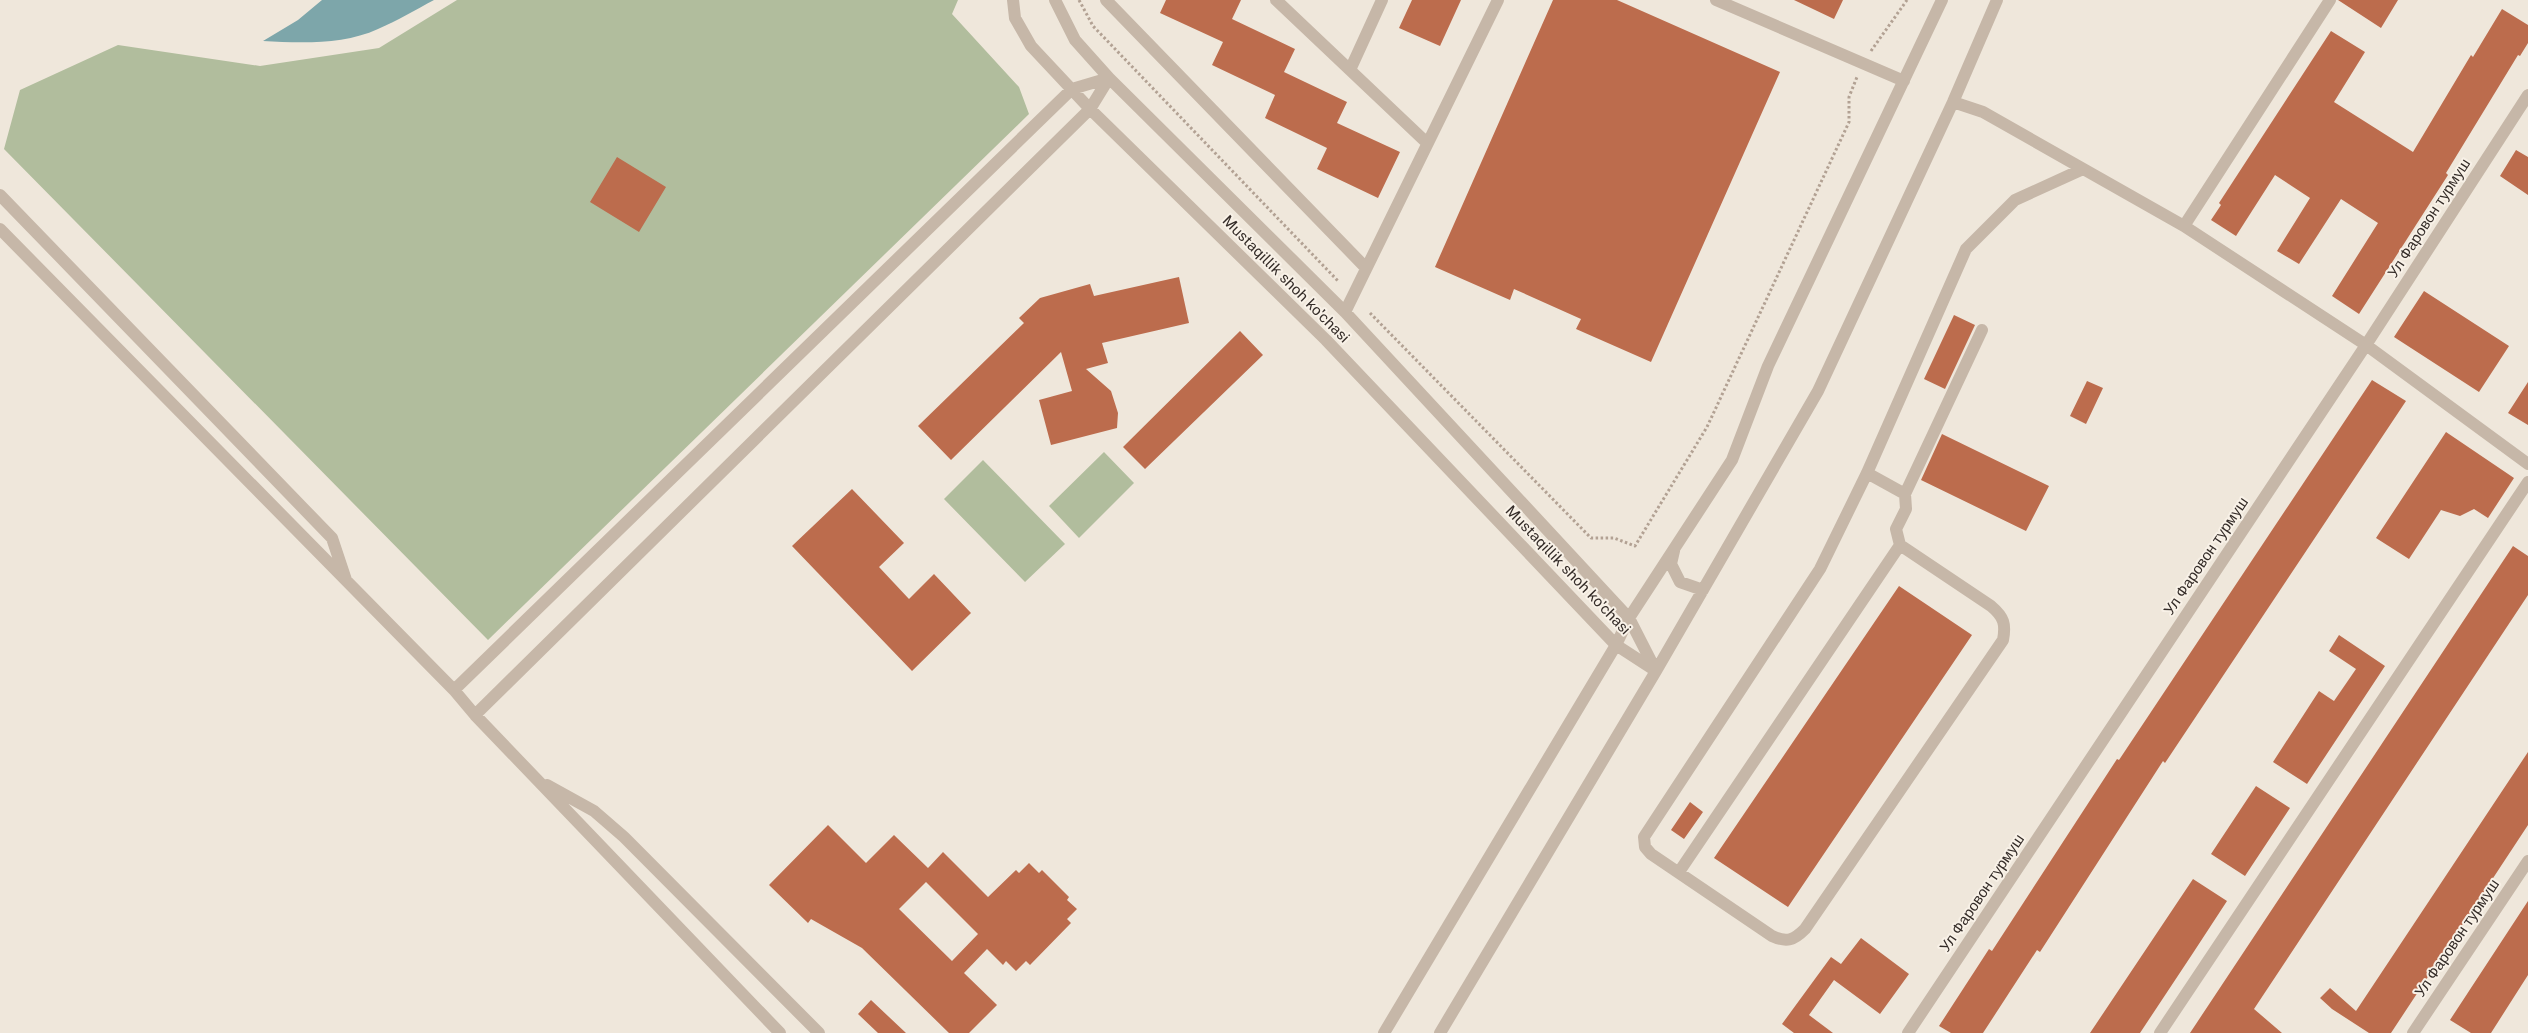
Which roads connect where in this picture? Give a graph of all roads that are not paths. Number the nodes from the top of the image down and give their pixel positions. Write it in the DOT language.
graph roads {
  1 [pos="1013,0"];
  2 [pos="1055,0"];
  3 [pos="1106,0"];
  4 [pos="1276,0"];
  5 [pos="1382,0"];
  6 [pos="1498,0"];
  7 [pos="1716,0"];
  8 [pos="1942,0"];
  9 [pos="1997,0"];
  10 [pos="2330,0"];
  11 [pos="1350,70"];
  12 [pos="1108,78"];
  13 [pos="1904,81"];
  14 [pos="1072,89"];
  15 [pos="2528,95"];
  16 [pos="1953,102"];
  17 [pos="1090,109"];
  18 [pos="1427,143"];
  19 [pos="2083,169"];
  20 [pos="0,196"];
  21 [pos="2184,226"];
  22 [pos="0,229"];
  23 [pos="1366,268"];
  24 [pos="1345,312"];
  25 [pos="1982,330"];
  26 [pos="2366,345"];
  27 [pos="2528,464"];
  28 [pos="1867,473"];
  29 [pos="2528,482"];
  30 [pos="1905,494"];
  31 [pos="1900,546"];
  32 [pos="1674,548"];
  33 [pos="348,585"];
  34 [pos="1703,590"];
  35 [pos="1629,618"];
  36 [pos="1616,645"];
  37 [pos="1656,671"];
  38 [pos="454,690"];
  39 [pos="475,715"];
  40 [pos="536,779"];
  41 [pos="2528,861"];
  42 [pos="1679,872"];
  43 [pos="780,1033"];
  44 [pos="819,1033"];
  45 [pos="1384,1033"];
  46 [pos="1440,1033"];
  47 [pos="1908,1033"];
  48 [pos="2160,1033"];
  49 [pos="2414,1033"];
  1 -- 14 [label="street, Mustaqillik shoh ko'chasi"];
  2 -- 12 [label="street, Mustaqillik shoh ko'chasi"];
  3 -- 23 [label="street"];
  4 -- 11 [label="street"];
  5 -- 11 [label="street"];
  6 -- 18 [label="street"];
  7 -- 13 [label="street"];
  8 -- 13 [label="street"];
  9 -- 16 [label="street"];
  10 -- 21 [label="street"];
  11 -- 18 [label="street"];
  12 -- 14 [label="street"];
  12 -- 17 [label="street"];
  12 -- 24 [label="street, Mustaqillik shoh ko'chasi"];
  13 -- 32 [label="street"];
  14 -- 17 [label="street, Mustaqillik shoh ko'chasi"];
  14 -- 38 [label="street"];
  15 -- 26 [label="street, Ул Фаровон турмуш"];
  16 -- 19 [label="street"];
  16 -- 34 [label="street"];
  17 -- 36 [label="street, Mustaqillik shoh ko'chasi"];
  17 -- 39 [label="street"];
  18 -- 23 [label="street"];
  19 -- 21 [label="street"];
  19 -- 28 [label="street"];
  20 -- 33 [label="street"];
  21 -- 26 [label="street"];
  22 -- 33 [label="street"];
  23 -- 24 [label="street"];
  24 -- 35 [label="street, Mustaqillik shoh ko'chasi"];
  25 -- 30 [label="street"];
  26 -- 27 [label="street"];
  26 -- 47 [label="street, Ул Фаровон турмуш"];
  28 -- 30 [label="street"];
  28 -- 42 [label="street"];
  29 -- 48 [label="street"];
  30 -- 31 [label="street"];
  31 -- 42 [label="street"];
  31 -- 42 [label="street"];
  32 -- 34 [label="street"];
  32 -- 35 [label="street"];
  33 -- 38 [label="street"];
  34 -- 37 [label="street"];
  35 -- 36 [label="street"];
  35 -- 37 [label="street, Mustaqillik shoh ko'chasi"];
  36 -- 37 [label="street, Mustaqillik shoh ko'chasi"];
  36 -- 45 [label="street"];
  37 -- 46 [label="street"];
  38 -- 39 [label="street"];
  39 -- 40 [label="street"];
  40 -- 43 [label="street"];
  40 -- 44 [label="street"];
  41 -- 49 [label="street, Ул Фаровон турмуш"];
}
